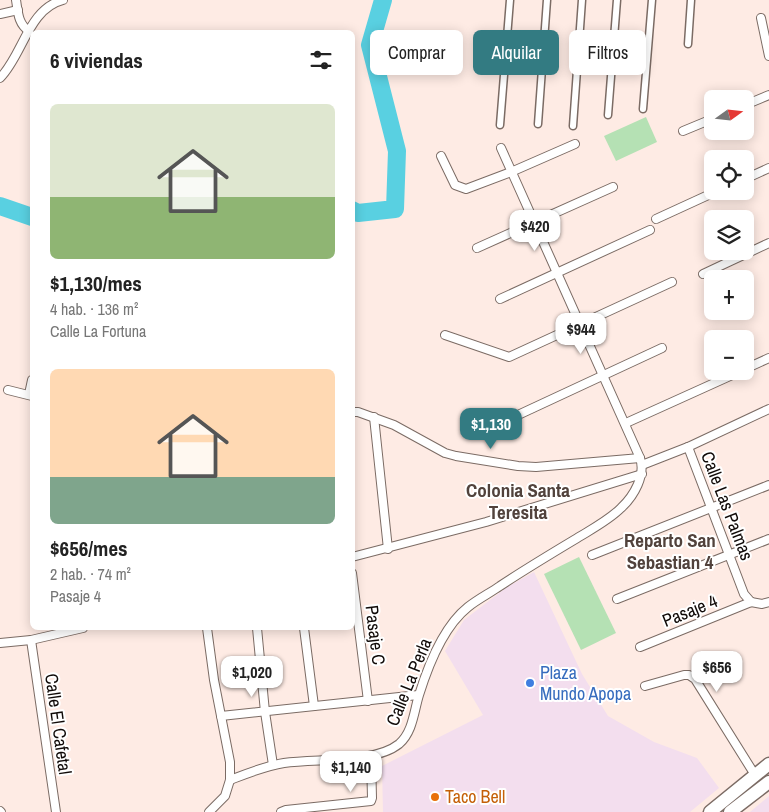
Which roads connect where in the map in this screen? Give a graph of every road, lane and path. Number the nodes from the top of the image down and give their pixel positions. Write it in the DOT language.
graph roads {
  1 [pos="16,0"];
  2 [pos="60,0"];
  3 [pos="510,0"];
  4 [pos="547,0"];
  5 [pos="582,0"];
  6 [pos="617,0"];
  7 [pos="652,0"];
  8 [pos="691,0"];
  9 [pos="18,10"];
  10 [pos="0,14"];
  11 [pos="761,18"];
  12 [pos="29,31"];
  13 [pos="688,44"];
  14 [pos="769,56"];
  15 [pos="0,78"];
  16 [pos="769,95"];
  17 [pos="754,101"];
  18 [pos="643,109"];
  19 [pos="608,115"];
  20 [pos="704,122"];
  21 [pos="538,124"];
  22 [pos="500,125"];
  23 [pos="573,126"];
  24 [pos="683,131"];
  25 [pos="575,144"];
  26 [pos="501,148"];
  27 [pos="441,156"];
  28 [pos="769,168"];
  29 [pos="511,172"];
  30 [pos="754,175"];
  31 [pos="613,187"];
  32 [pos="704,197"];
  33 [pos="656,219"];
  34 [pos="534,222"];
  35 [pos="650,230"];
  36 [pos="769,243"];
  37 [pos="477,248"];
  38 [pos="557,273"];
  39 [pos="703,274"];
  40 [pos="672,282"];
  41 [pos="500,299"];
  42 [pos="580,324"];
  43 [pos="445,335"];
  44 [pos="662,348"];
  45 [pos="769,358"];
  46 [pos="754,365"];
  47 [pos="603,376"];
  48 [pos="721,380"];
  49 [pos="8,390"];
  50 [pos="30,395"];
  51 [pos="769,409"];
  52 [pos="355,413"];
  53 [pos="518,415"];
  54 [pos="374,418"];
  55 [pos="626,423"];
  56 [pos="688,447"];
  57 [pos="641,461"];
  58 [pos="642,474"];
  59 [pos="769,485"];
  60 [pos="711,508"];
  61 [pos="769,539"];
  62 [pos="388,549"];
  63 [pos="592,555"];
  64 [pos="730,555"];
  65 [pos="355,557"];
  66 [pos="355,597"];
  67 [pos="617,600"];
  68 [pos="751,602"];
  69 [pos="769,602"];
  70 [pos="74,630"];
  71 [pos="207,630"];
  72 [pos="256,630"];
  73 [pos="304,630"];
  74 [pos="31,640"];
  75 [pos="0,643"];
  76 [pos="640,647"];
  77 [pos="645,686"];
  78 [pos="418,695"];
  79 [pos="368,701"];
  80 [pos="314,706"];
  81 [pos="265,712"];
  82 [pos="221,716"];
  83 [pos="371,756"];
  84 [pos="769,764"];
  85 [pos="273,765"];
  86 [pos="755,775"];
  87 [pos="230,780"];
  88 [pos="769,782"];
  89 [pos="309,810"];
  90 [pos="56,812"];
  91 [pos="209,812"];
  92 [pos="281,812"];
  93 [pos="710,812"];
  94 [pos="730,812"];
  1 -- 9 [label="street"];
  2 -- 12 [label="street"];
  3 -- 22 [label="street"];
  4 -- 21 [label="street"];
  5 -- 23 [label="street"];
  6 -- 19 [label="street"];
  7 -- 18 [label="street"];
  8 -- 13 [label="street"];
  9 -- 10 [label="street"];
  9 -- 12 [label="street"];
  11 -- 14 [label="street"];
  12 -- 15 [label="street"];
  16 -- 17 [label="street"];
  20 -- 24 [label="street"];
  25 -- 29 [label="street"];
  26 -- 29 [label="street"];
  27 -- 29 [label="street"];
  28 -- 30 [label="street"];
  29 -- 34 [label="street"];
  31 -- 34 [label="street"];
  32 -- 33 [label="street"];
  34 -- 37 [label="street"];
  34 -- 38 [label="street"];
  35 -- 38 [label="street"];
  36 -- 39 [label="street"];
  38 -- 41 [label="street"];
  38 -- 42 [label="street"];
  40 -- 42 [label="street"];
  42 -- 43 [label="street"];
  42 -- 47 [label="street"];
  44 -- 47 [label="street"];
  45 -- 46 [label="street"];
  47 -- 53 [label="street"];
  47 -- 55 [label="street"];
  48 -- 55 [label="street"];
  49 -- 50 [label="street"];
  51 -- 56 [label="street"];
  52 -- 54 [label="street"];
  54 -- 57 [label="street"];
  54 -- 62 [label="street"];
  55 -- 57 [label="street"];
  56 -- 57 [label="street"];
  56 -- 60 [label="street, Calle Las Palmas"];
  57 -- 58 [label="street, Calle La Perla"];
  58 -- 62 [label="street"];
  58 -- 78 [label="street, Calle La Perla"];
  59 -- 60 [label="street"];
  60 -- 63 [label="street"];
  60 -- 64 [label="street, Calle Las Palmas"];
  61 -- 64 [label="street"];
  62 -- 65 [label="street"];
  64 -- 67 [label="street"];
  64 -- 68 [label="street, Calle Las Palmas"];
  66 -- 79 [label="street, Pasaje C"];
  68 -- 69 [label="street"];
  68 -- 76 [label="street, Pasaje 4"];
  70 -- 74 [label="street"];
  71 -- 82 [label="street"];
  72 -- 81 [label="street"];
  73 -- 80 [label="street"];
  74 -- 75 [label="street"];
  74 -- 90 [label="street, Calle El Cafetal"];
  77 -- 86 [label="street"];
  78 -- 79 [label="street"];
  78 -- 83 [label="street, Calle La Perla"];
  79 -- 80 [label="street"];
  80 -- 81 [label="street"];
  81 -- 82 [label="street"];
  81 -- 85 [label="street"];
  82 -- 87 [label="street"];
  83 -- 85 [label="street, Calle La Perla"];
  83 -- 89 [label="street"];
  84 -- 86 [label="main road"];
  85 -- 87 [label="street, Calle La Perla"];
  86 -- 93 [label="main road"];
  87 -- 91 [label="street"];
  88 -- 94 [label="main road"];
  89 -- 92 [label="street"];
}
